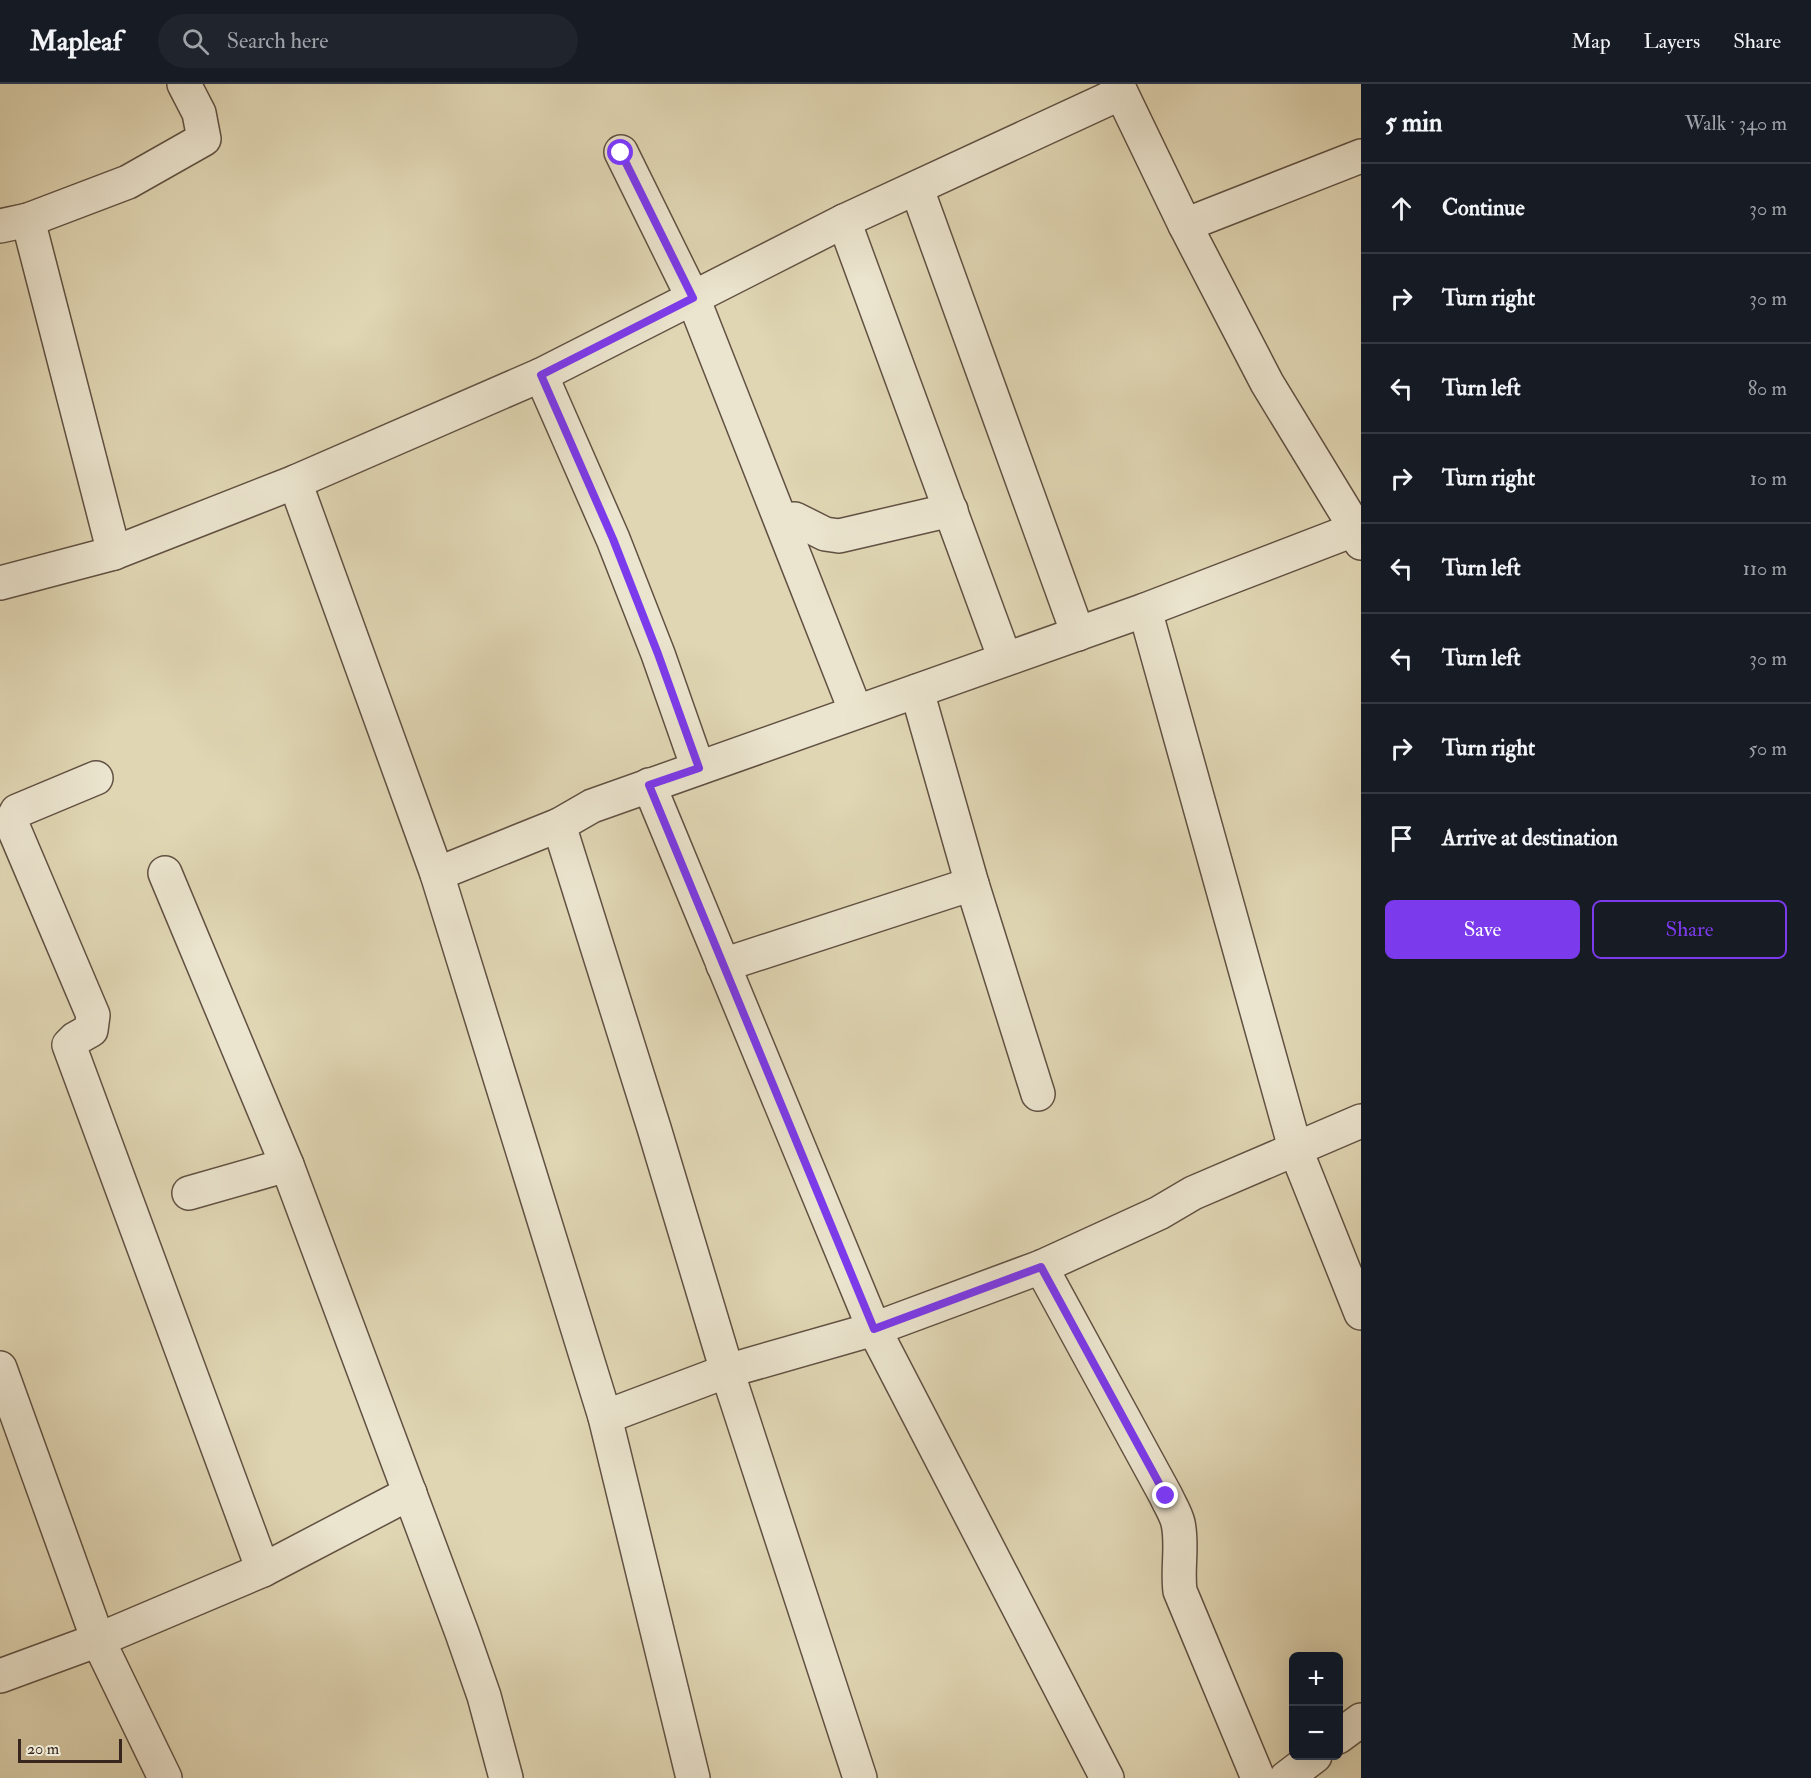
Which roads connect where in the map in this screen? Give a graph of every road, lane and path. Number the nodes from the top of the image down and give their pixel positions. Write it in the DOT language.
graph roads {
  1 [pos="183,84"];
  2 [pos="1119,89"];
  3 [pos="621,153"];
  4 [pos="1361,156"];
  5 [pos="917,189"];
  6 [pos="844,221"];
  7 [pos="14,223"];
  8 [pos="1185,225"];
  9 [pos="693,298"];
  10 [pos="541,375"];
  11 [pos="295,483"];
  12 [pos="951,510"];
  13 [pos="780,520"];
  14 [pos="1359,533"];
  15 [pos="114,553"];
  16 [pos="1,576"];
  17 [pos="1145,610"];
  18 [pos="1078,634"];
  19 [pos="1005,659"];
  20 [pos="917,691"];
  21 [pos="856,712"];
  22 [pos="699,768"];
  23 [pos="96,778"];
  24 [pos="649,785"];
  25 [pos="559,825"];
  26 [pos="165,873"];
  27 [pos="437,874"];
  28 [pos="972,884"];
  29 [pos="723,965"];
  30 [pos="1038,1094"];
  31 [pos="1361,1121"];
  32 [pos="1295,1148"];
  33 [pos="287,1166"];
  34 [pos="189,1193"];
  35 [pos="1041,1267"];
  36 [pos="1361,1313"];
  37 [pos="874,1329"];
  38 [pos="0,1368"];
  39 [pos="727,1371"];
  40 [pos="605,1418"];
  41 [pos="410,1493"];
  42 [pos="263,1570"];
  43 [pos="98,1640"];
  44 [pos="0,1676"];
  45 [pos="1361,1720"];
  46 [pos="1343,1733"];
  47 [pos="1309,1760"];
  48 [pos="165,1778"];
  49 [pos="506,1778"];
  50 [pos="693,1778"];
  51 [pos="860,1778"];
  52 [pos="1107,1778"];
  53 [pos="1258,1778"];
  54 [pos="1286,1778"];
  1 -- 7 [label="street"];
  2 -- 5 [label="street"];
  2 -- 8 [label="street"];
  3 -- 9 [label="street"];
  4 -- 8 [label="street"];
  5 -- 6 [label="street"];
  5 -- 18 [label="street"];
  6 -- 9 [label="street"];
  6 -- 12 [label="street"];
  7 -- 15 [label="street"];
  8 -- 14 [label="street"];
  9 -- 10 [label="street"];
  9 -- 13 [label="street"];
  10 -- 11 [label="street"];
  10 -- 22 [label="street"];
  11 -- 15 [label="street"];
  11 -- 27 [label="street"];
  12 -- 13 [label="street"];
  12 -- 19 [label="street"];
  13 -- 21 [label="street"];
  14 -- 17 [label="street"];
  15 -- 16 [label="street"];
  17 -- 18 [label="street"];
  17 -- 32 [label="street"];
  18 -- 19 [label="street"];
  19 -- 20 [label="street"];
  20 -- 21 [label="street"];
  20 -- 28 [label="street"];
  21 -- 22 [label="street"];
  22 -- 24 [label="street"];
  23 -- 42 [label="street"];
  24 -- 25 [label="street"];
  24 -- 29 [label="street"];
  25 -- 27 [label="street"];
  25 -- 39 [label="street"];
  26 -- 33 [label="street"];
  27 -- 40 [label="street"];
  28 -- 29 [label="street"];
  28 -- 30 [label="street"];
  29 -- 37 [label="street"];
  31 -- 32 [label="street"];
  32 -- 35 [label="street"];
  32 -- 36 [label="street"];
  33 -- 34 [label="street"];
  33 -- 41 [label="street"];
  35 -- 37 [label="street"];
  35 -- 53 [label="street"];
  37 -- 39 [label="street"];
  37 -- 52 [label="street"];
  38 -- 43 [label="street"];
  39 -- 40 [label="street"];
  39 -- 51 [label="street"];
  40 -- 50 [label="street"];
  41 -- 42 [label="street"];
  41 -- 49 [label="street"];
  42 -- 43 [label="street"];
  43 -- 44 [label="street"];
  43 -- 48 [label="street"];
  45 -- 46 [label="street"];
  47 -- 54 [label="street"];
}
